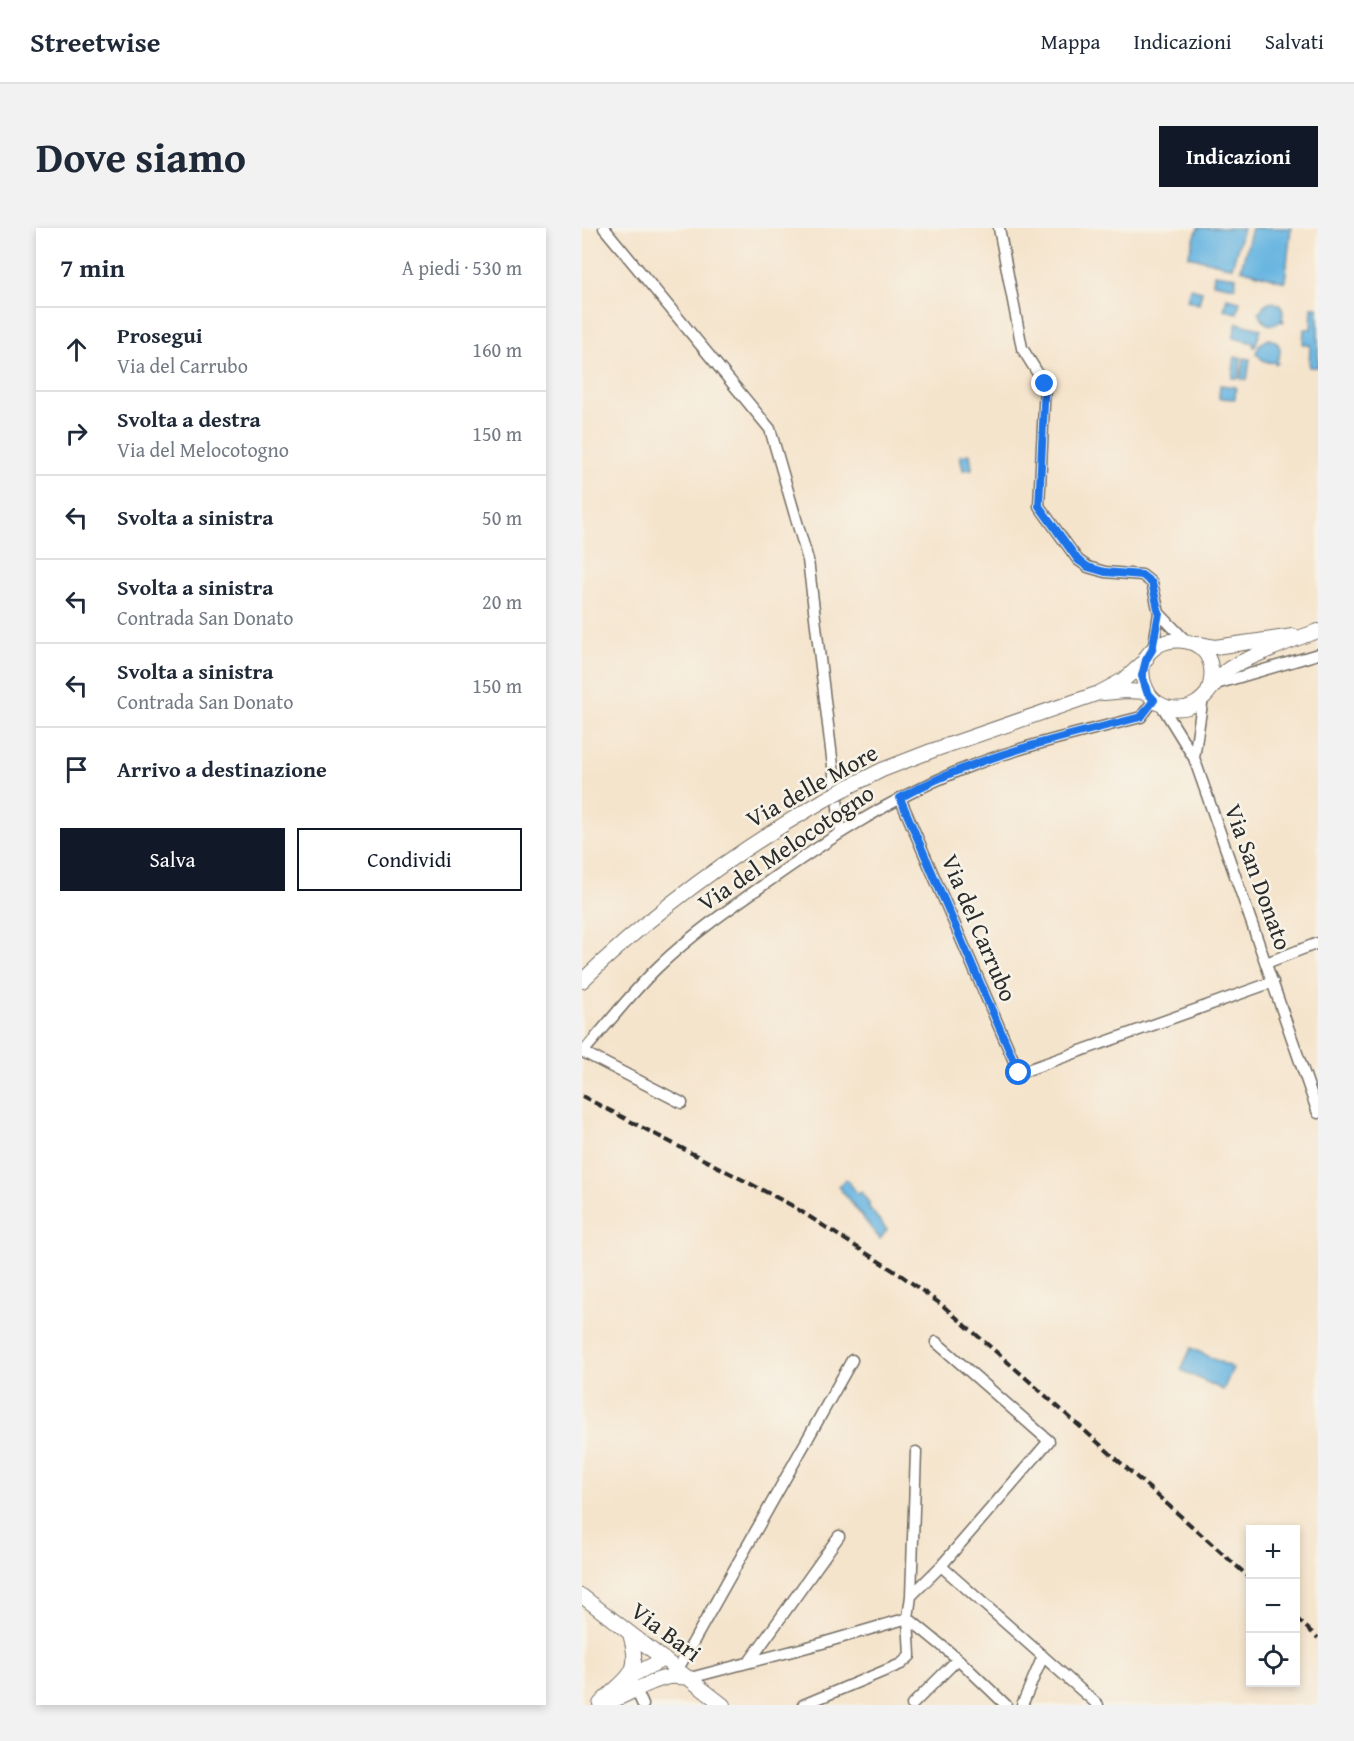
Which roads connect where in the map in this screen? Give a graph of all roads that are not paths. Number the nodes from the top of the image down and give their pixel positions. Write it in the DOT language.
graph roads {
  1 [pos="604,228"];
  2 [pos="999,228"];
  3 [pos="1159,613"];
  4 [pos="1315,632"];
  5 [pos="1189,642"];
  6 [pos="1318,654"];
  7 [pos="1149,655"];
  8 [pos="1209,691"];
  9 [pos="1099,693"];
  10 [pos="1154,699"];
  11 [pos="1194,758"];
  12 [pos="900,798"];
  13 [pos="841,832"];
  14 [pos="1318,943"];
  15 [pos="1266,963"];
  16 [pos="582,981"];
  17 [pos="1273,982"];
  18 [pos="682,1103"];
  19 [pos="1318,1113"];
  20 [pos="936,1342"];
  21 [pos="852,1360"];
  22 [pos="916,1452"];
  23 [pos="839,1536"];
  24 [pos="941,1566"];
  25 [pos="582,1596"];
  26 [pos="911,1596"];
  27 [pos="908,1618"];
  28 [pos="630,1634"];
  29 [pos="1043,1656"];
  30 [pos="664,1659"];
  31 [pos="958,1659"];
  32 [pos="749,1662"];
  33 [pos="674,1673"];
  34 [pos="629,1677"];
  35 [pos="690,1678"];
  36 [pos="652,1683"];
  37 [pos="637,1690"];
  38 [pos="1096,1704"];
  39 [pos="600,1705"];
  40 [pos="645,1705"];
  41 [pos="723,1705"];
  42 [pos="803,1705"];
  43 [pos="912,1705"];
  44 [pos="1006,1705"];
  45 [pos="1022,1705"];
  1 -- 13 [label="street"];
  2 -- 3 [label="street"];
  3 -- 5 [label="street"];
  3 -- 7 [label="street"];
  4 -- 5 [label="main road"];
  4 -- 8 [label="main road"];
  5 -- 7 [label="main road"];
  5 -- 8 [label="main road"];
  6 -- 8 [label="street"];
  7 -- 9 [label="main road"];
  7 -- 10 [label="main road"];
  8 -- 10 [label="main road"];
  8 -- 11 [label="street"];
  9 -- 10 [label="main road"];
  9 -- 16 [label="main road, Via delle More, bridge"];
  10 -- 11 [label="street, Via San Donato"];
  10 -- 12 [label="street, Via del Melocotogno"];
  11 -- 15 [label="street, Via San Donato"];
  12 -- 13 [label="street, Via del Melocotogno"];
  12 -- 17 [label="street, Via del Carrubo"];
  13 -- 18 [label="street, Via del Melocotogno"];
  14 -- 15 [label="street"];
  15 -- 17 [label="street, Via San Donato"];
  17 -- 19 [label="street, Via San Donato"];
  20 -- 24 [label="street"];
  21 -- 33 [label="street"];
  22 -- 26 [label="street"];
  23 -- 32 [label="street"];
  24 -- 26 [label="street"];
  24 -- 29 [label="street"];
  25 -- 28 [label="main road, Via Bari"];
  26 -- 27 [label="street"];
  27 -- 31 [label="street"];
  27 -- 32 [label="street"];
  27 -- 42 [label="street"];
  28 -- 30 [label="main road, Via Bari"];
  28 -- 34 [label="main road"];
  29 -- 38 [label="street"];
  29 -- 45 [label="street"];
  30 -- 33 [label="main road, Via Bari"];
  30 -- 34 [label="main road"];
  30 -- 36 [label="main road"];
  31 -- 43 [label="street"];
  31 -- 44 [label="street"];
  32 -- 35 [label="street"];
  33 -- 35 [label="main road"];
  33 -- 36 [label="main road"];
  34 -- 37 [label="street"];
  34 -- 39 [label="main road"];
  35 -- 41 [label="main road, Via Bari"];
  36 -- 37 [label="main road"];
  36 -- 40 [label="street"];
  37 -- 39 [label="main road"];
  37 -- 40 [label="street"];
}
